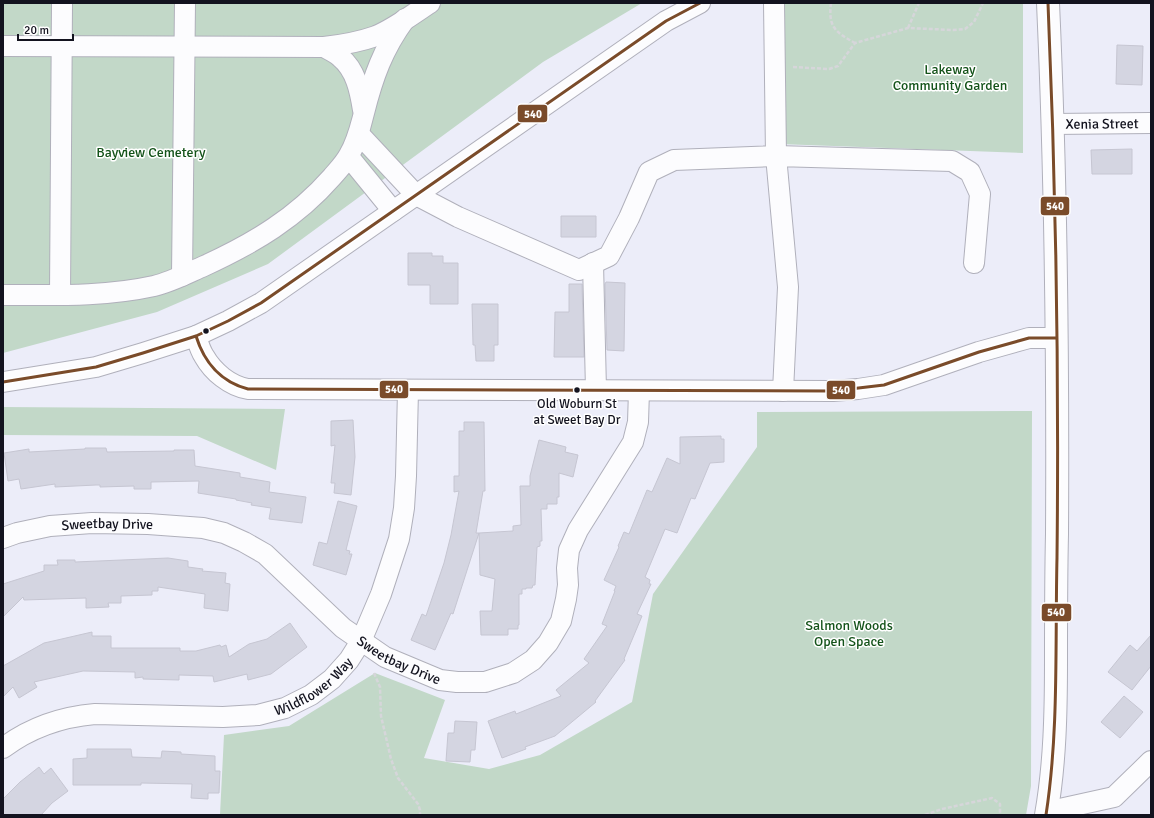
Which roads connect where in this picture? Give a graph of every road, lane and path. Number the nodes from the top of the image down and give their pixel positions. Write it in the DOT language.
graph roads {
  1 [pos="62,3"];
  2 [pos="185,3"];
  3 [pos="430,3"];
  4 [pos="700,3"];
  5 [pos="774,3"];
  6 [pos="831,3"];
  7 [pos="919,3"];
  8 [pos="983,3"];
  9 [pos="1048,3"];
  10 [pos="405,19"];
  11 [pos="908,28"];
  12 [pos="855,43"];
  13 [pos="3,46"];
  14 [pos="62,46"];
  15 [pos="185,46"];
  16 [pos="324,47"];
  17 [pos="775,65"];
  18 [pos="363,114"];
  19 [pos="1151,123"];
  20 [pos="1053,124"];
  21 [pos="359,134"];
  22 [pos="776,156"];
  23 [pos="349,157"];
  24 [pos="416,195"];
  25 [pos="393,211"];
  26 [pos="593,263"];
  27 [pos="974,263"];
  28 [pos="182,276"];
  29 [pos="3,295"];
  30 [pos="60,295"];
  31 [pos="196,336"];
  32 [pos="1057,338"];
  33 [pos="3,382"];
  34 [pos="408,390"];
  35 [pos="596,390"];
  36 [pos="639,391"];
  37 [pos="783,391"];
  38 [pos="3,538"];
  39 [pos="361,641"];
  40 [pos="3,748"];
  41 [pos="1151,761"];
  42 [pos="1046,813"];
  43 [pos="420,815"];
  44 [pos="925,815"];
  45 [pos="1000,815"];
  1 -- 14 [label="street"];
  2 -- 15 [label="street"];
  3 -- 10 [label="street"];
  4 -- 24 [label="street"];
  5 -- 17 [label="street"];
  6 -- 12 [label="path"];
  7 -- 11 [label="path"];
  8 -- 11 [label="path"];
  9 -- 20 [label="main road"];
  10 -- 16 [label="street"];
  10 -- 18 [label="street"];
  11 -- 12 [label="path"];
  12 -- 17 [label="path"];
  13 -- 14 [label="street"];
  14 -- 15 [label="street"];
  14 -- 30 [label="street"];
  15 -- 16 [label="street"];
  15 -- 28 [label="street"];
  16 -- 18 [label="street"];
  17 -- 22 [label="street"];
  18 -- 21 [label="street"];
  19 -- 20 [label="street, Xenia Street"];
  20 -- 32 [label="main road"];
  21 -- 23 [label="street"];
  21 -- 24 [label="street"];
  22 -- 26 [label="street"];
  22 -- 27 [label="street"];
  22 -- 37 [label="street"];
  23 -- 25 [label="street"];
  23 -- 28 [label="street"];
  24 -- 25 [label="street"];
  24 -- 26 [label="street"];
  25 -- 31 [label="street"];
  26 -- 35 [label="street"];
  28 -- 30 [label="street"];
  29 -- 30 [label="street"];
  31 -- 33 [label="street"];
  31 -- 34 [label="street"];
  32 -- 37 [label="street"];
  32 -- 42 [label="main road"];
  34 -- 35 [label="street"];
  34 -- 39 [label="street, Wildflower Way"];
  35 -- 36 [label="street"];
  36 -- 37 [label="street"];
  36 -- 39 [label="street, Sweetbay Drive"];
  38 -- 39 [label="street, Sweetbay Drive"];
  39 -- 40 [label="street, Wildflower Way"];
  39 -- 43 [label="path"];
  41 -- 42 [label="street"];
  44 -- 45 [label="path"];
}
